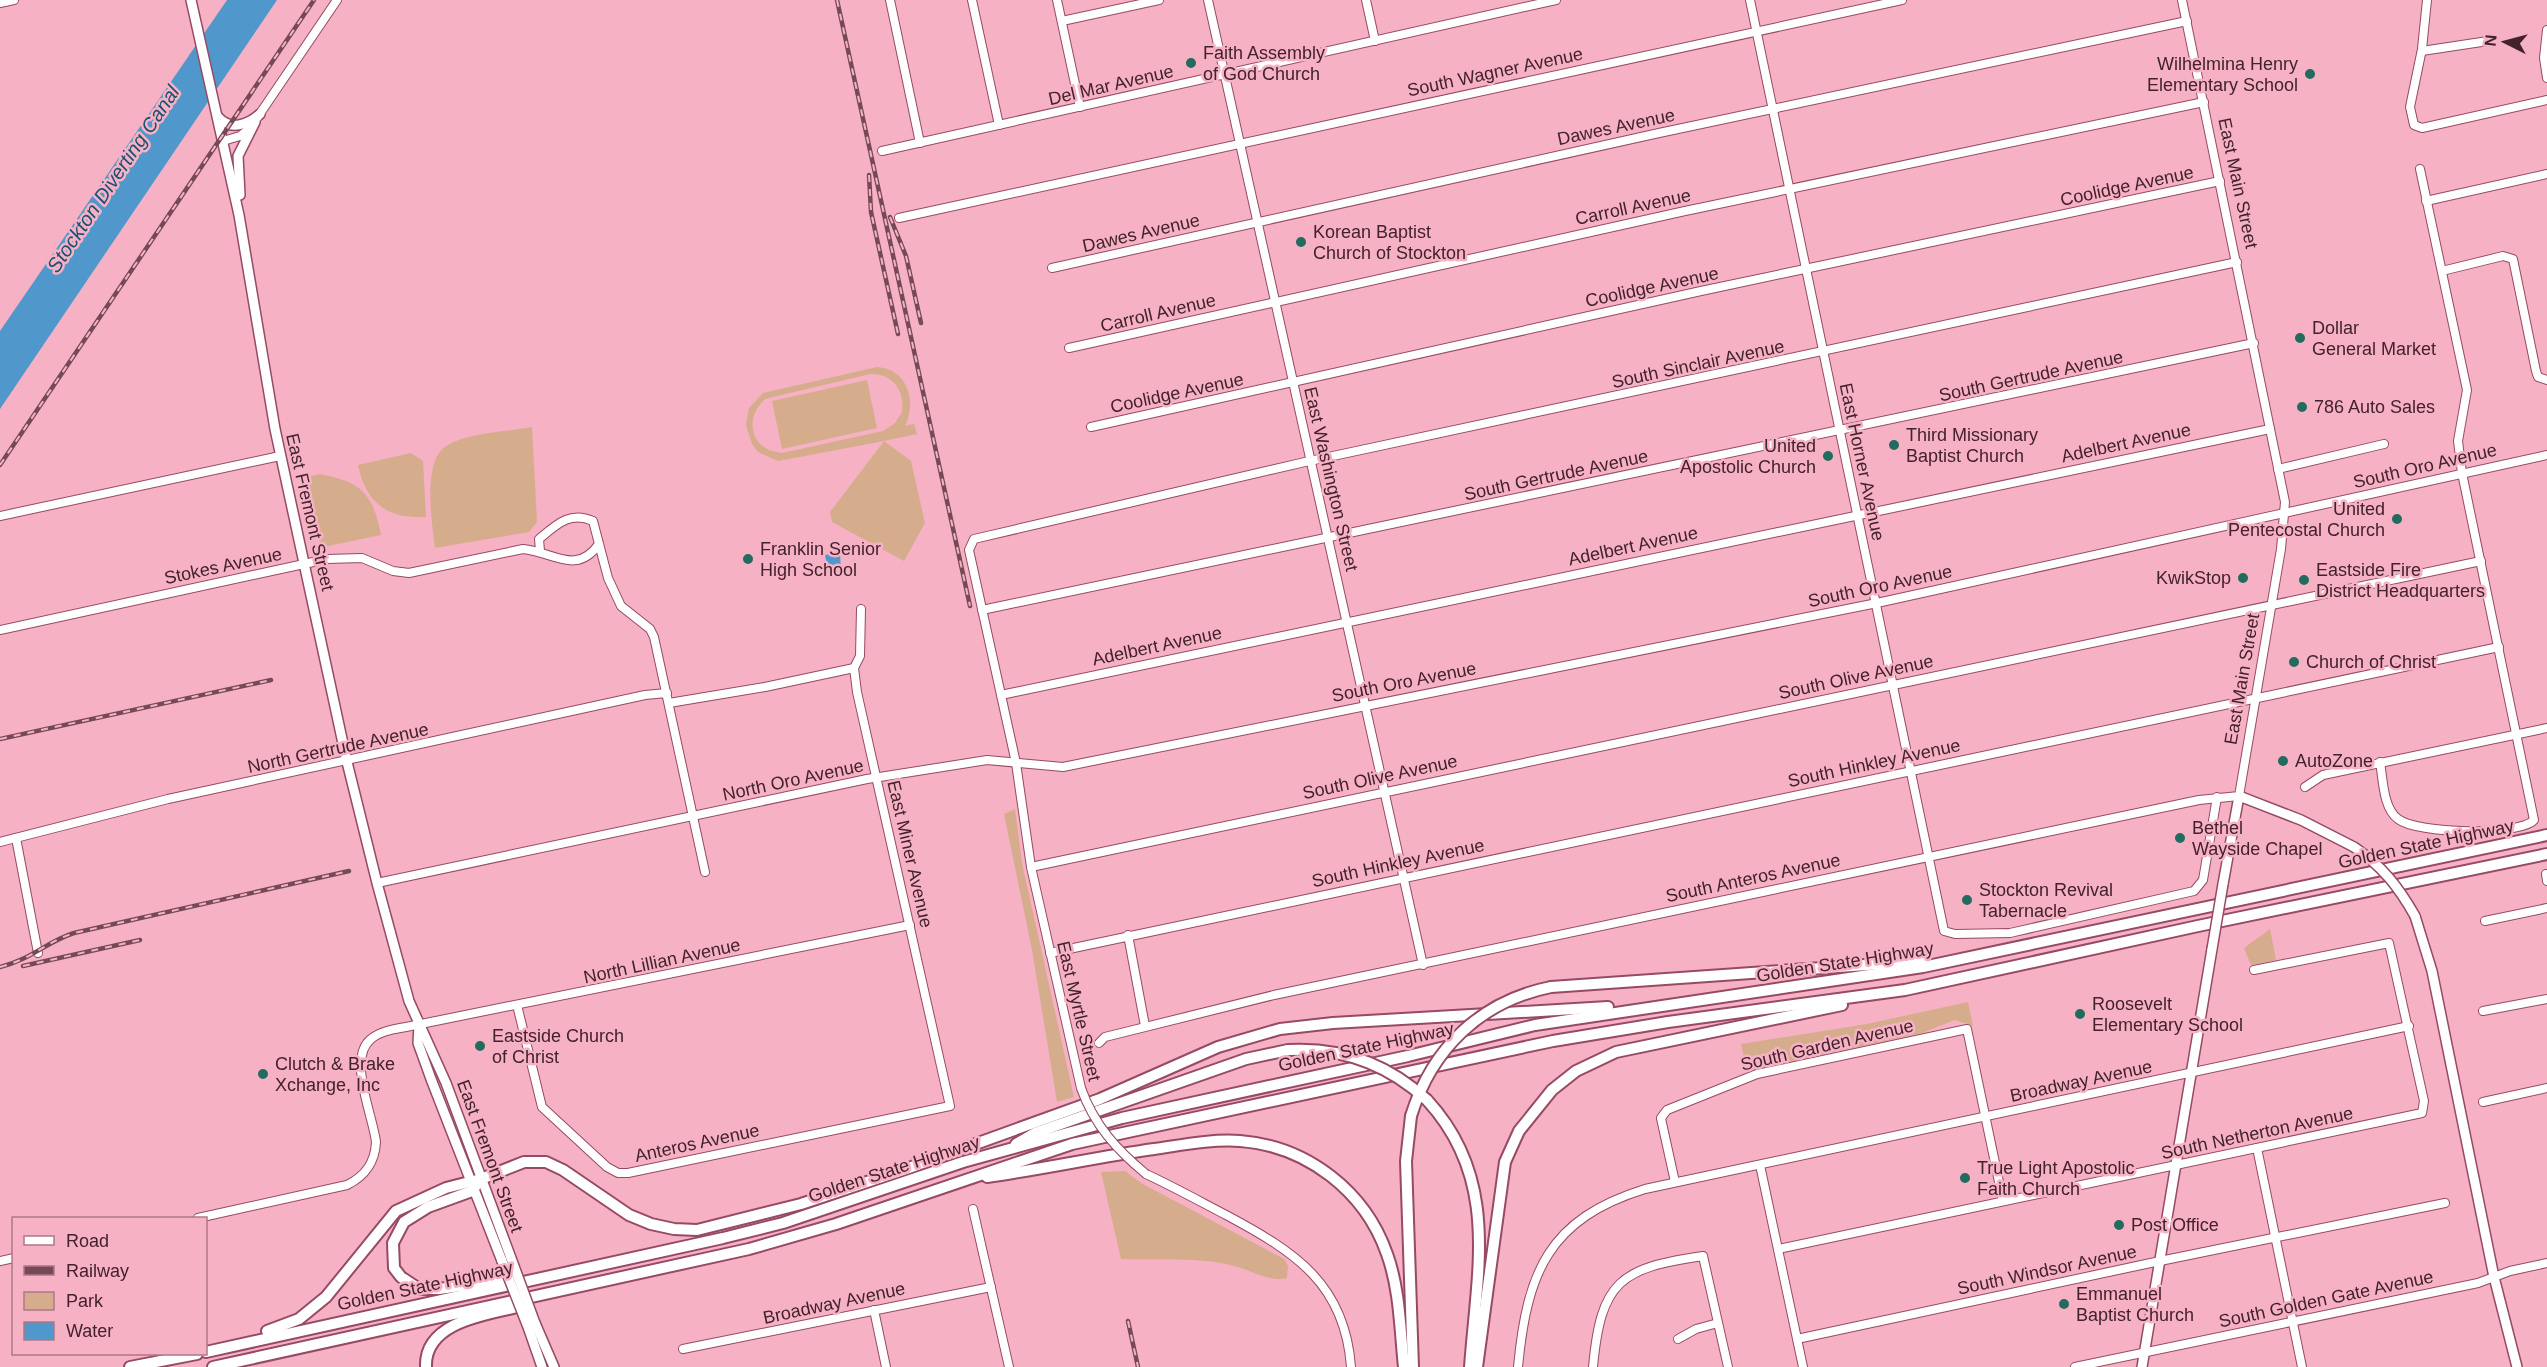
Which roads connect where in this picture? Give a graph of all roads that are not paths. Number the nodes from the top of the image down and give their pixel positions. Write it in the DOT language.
graph roads {
  1 [pos="14,0"];
  2 [pos="191,0"];
  3 [pos="337,0"];
  4 [pos="890,0"];
  5 [pos="972,0"];
  6 [pos="1057,0"];
  7 [pos="1159,0"];
  8 [pos="1208,0"];
  9 [pos="1366,0"];
  10 [pos="1557,0"];
  11 [pos="1750,0"];
  12 [pos="1902,0"];
  13 [pos="2182,0"];
  14 [pos="2427,0"];
  15 [pos="0,3"];
  16 [pos="1519,4"];
  17 [pos="1062,21"];
  18 [pos="2187,21"];
  19 [pos="2547,30"];
  20 [pos="1757,31"];
  21 [pos="1375,41"];
  22 [pos="2488,41"];
  23 [pos="2422,51"];
  24 [pos="1225,75"];
  25 [pos="2547,78"];
  26 [pos="2547,100"];
  27 [pos="2204,102"];
  28 [pos="1080,107"];
  29 [pos="1773,109"];
  30 [pos="216,113"];
  31 [pos="257,118"];
  32 [pos="999,125"];
  33 [pos="223,141"];
  34 [pos="920,143"];
  35 [pos="1240,143"];
  36 [pos="882,151"];
  37 [pos="2420,169"];
  38 [pos="2547,174"];
  39 [pos="2220,181"];
  40 [pos="1789,189"];
  41 [pos="2426,201"];
  42 [pos="899,218"];
  43 [pos="1258,223"];
  44 [pos="244,245"];
  45 [pos="2237,262"];
  46 [pos="1052,268"];
  47 [pos="1806,269"];
  48 [pos="2442,271"];
  49 [pos="1276,302"];
  50 [pos="2254,344"];
  51 [pos="1069,348"];
  52 [pos="1824,352"];
  53 [pos="2547,380"];
  54 [pos="1294,382"];
  55 [pos="1090,427"];
  56 [pos="2270,429"];
  57 [pos="1841,431"];
  58 [pos="2384,444"];
  59 [pos="2547,455"];
  60 [pos="280,456"];
  61 [pos="1311,461"];
  62 [pos="2278,469"];
  63 [pos="2462,473"];
  64 [pos="1858,514"];
  65 [pos="2285,514"];
  66 [pos="0,516"];
  67 [pos="539,539"];
  68 [pos="1329,539"];
  69 [pos="971,542"];
  70 [pos="600,544"];
  71 [pos="522,549"];
  72 [pos="540,550"];
  73 [pos="2481,561"];
  74 [pos="305,564"];
  75 [pos="1877,603"];
  76 [pos="2272,605"];
  77 [pos="861,609"];
  78 [pos="982,610"];
  79 [pos="1347,622"];
  80 [pos="0,630"];
  81 [pos="2499,647"];
  82 [pos="854,668"];
  83 [pos="1894,684"];
  84 [pos="667,693"];
  85 [pos="1001,695"];
  86 [pos="2256,698"];
  87 [pos="669,703"];
  88 [pos="1366,705"];
  89 [pos="2547,728"];
  90 [pos="2517,734"];
  91 [pos="1217,736"];
  92 [pos="347,762"];
  93 [pos="2380,762"];
  94 [pos="1016,763"];
  95 [pos="1912,770"];
  96 [pos="877,778"];
  97 [pos="2305,788"];
  98 [pos="1385,791"];
  99 [pos="2217,796"];
  100 [pos="2239,796"];
  101 [pos="693,817"];
  102 [pos="2547,835"];
  103 [pos="16,838"];
  104 [pos="0,842"];
  105 [pos="2547,854"];
  106 [pos="1930,857"];
  107 [pos="1031,867"];
  108 [pos="705,872"];
  109 [pos="1404,879"];
  110 [pos="377,883"];
  111 [pos="2547,908"];
  112 [pos="2485,921"];
  113 [pos="910,925"];
  114 [pos="1128,935"];
  115 [pos="2027,947"];
  116 [pos="1050,952"];
  117 [pos="38,953"];
  118 [pos="1423,965"];
  119 [pos="2254,970"];
  120 [pos="1905,990"];
  121 [pos="2547,999"];
  122 [pos="517,1005"];
  123 [pos="2483,1011"];
  124 [pos="1619,1012"];
  125 [pos="419,1025"];
  126 [pos="1145,1026"];
  127 [pos="2409,1026"];
  128 [pos="1099,1043"];
  129 [pos="2193,1072"];
  130 [pos="2547,1088"];
  131 [pos="2483,1102"];
  132 [pos="950,1106"];
  133 [pos="1984,1117"];
  134 [pos="2257,1148"];
  135 [pos="999,1153"];
  136 [pos="1760,1165"];
  137 [pos="2176,1165"];
  138 [pos="481,1179"];
  139 [pos="960,1181"];
  140 [pos="1675,1182"];
  141 [pos="470,1186"];
  142 [pos="2003,1202"];
  143 [pos="2445,1203"];
  144 [pos="973,1209"];
  145 [pos="203,1217"];
  146 [pos="2276,1239"];
  147 [pos="1778,1249"];
  148 [pos="506,1259"];
  149 [pos="2160,1261"];
  150 [pos="2547,1263"];
  151 [pos="2494,1277"];
  152 [pos="513,1284"];
  153 [pos="991,1287"];
  154 [pos="558,1291"];
  155 [pos="874,1310"];
  156 [pos="2293,1322"];
  157 [pos="1718,1323"];
  158 [pos="531,1324"];
  159 [pos="1678,1339"];
  160 [pos="1797,1339"];
  161 [pos="683,1349"];
  162 [pos="207,1351"];
  163 [pos="207,1351"];
  164 [pos="2145,1352"];
  165 [pos="188,1355"];
  166 [pos="130,1367"];
  167 [pos="213,1367"];
  168 [pos="426,1367"];
  169 [pos="542,1367"];
  170 [pos="554,1367"];
  171 [pos="886,1367"];
  172 [pos="1009,1367"];
  173 [pos="1351,1367"];
  174 [pos="1404,1367"];
  175 [pos="1413,1367"];
  176 [pos="1470,1367"];
  177 [pos="1477,1367"];
  178 [pos="1518,1367"];
  179 [pos="1593,1367"];
  180 [pos="1728,1367"];
  181 [pos="1803,1367"];
  182 [pos="2075,1367"];
  183 [pos="2142,1367"];
  184 [pos="2302,1367"];
  185 [pos="2517,1367"];
  1 -- 15 [label="street"];
  2 -- 30 [label="main road, East Fremont Street"];
  3 -- 31 [label="street"];
  4 -- 34 [label="street"];
  5 -- 32 [label="street"];
  6 -- 17 [label="street"];
  7 -- 17 [label="street"];
  8 -- 24 [label="street, East Washington Street"];
  9 -- 21 [label="street"];
  10 -- 16 [label="street, Del Mar Avenue"];
  11 -- 20 [label="street, East Horner Avenue"];
  12 -- 20 [label="street, South Wagner Avenue"];
  13 -- 18 [label="street, East Main Street"];
  14 -- 23 [label="street"];
  16 -- 21 [label="street, Del Mar Avenue"];
  17 -- 28 [label="street"];
  18 -- 27 [label="street, East Main Street"];
  18 -- 29 [label="street, Dawes Avenue"];
  19 -- 25 [label="street"];
  20 -- 29 [label="street, East Horner Avenue"];
  20 -- 35 [label="street, South Wagner Avenue"];
  21 -- 24 [label="street, Del Mar Avenue"];
  22 -- 23 [label="street"];
  23 -- 26 [label="street"];
  24 -- 28 [label="street, Del Mar Avenue"];
  24 -- 35 [label="street, East Washington Street"];
  27 -- 39 [label="street, East Main Street"];
  27 -- 40 [label="street, Carroll Avenue"];
  28 -- 32 [label="street, Del Mar Avenue"];
  29 -- 40 [label="street, East Horner Avenue"];
  29 -- 43 [label="street, Dawes Avenue"];
  30 -- 31 [label="main road"];
  30 -- 33 [label="main road, East Fremont Street"];
  31 -- 33 [label="street"];
  31 -- 44 [label="main road"];
  32 -- 34 [label="street, Del Mar Avenue"];
  33 -- 44 [label="main road, East Fremont Street"];
  34 -- 36 [label="street, Del Mar Avenue"];
  35 -- 42 [label="street, South Wagner Avenue"];
  35 -- 43 [label="street, East Washington Street"];
  37 -- 41 [label="street"];
  38 -- 41 [label="street"];
  39 -- 45 [label="street, East Main Street"];
  39 -- 47 [label="street, Coolidge Avenue"];
  40 -- 47 [label="street, East Horner Avenue"];
  40 -- 49 [label="street, Carroll Avenue"];
  41 -- 48 [label="street"];
  43 -- 46 [label="street, Dawes Avenue"];
  43 -- 49 [label="street, East Washington Street"];
  44 -- 60 [label="main road, East Fremont Street"];
  45 -- 50 [label="street, East Main Street"];
  45 -- 52 [label="street, South Sinclair Avenue"];
  47 -- 52 [label="street, East Horner Avenue"];
  47 -- 54 [label="street, Coolidge Avenue"];
  48 -- 53 [label="street"];
  48 -- 63 [label="street"];
  49 -- 51 [label="street, Carroll Avenue"];
  49 -- 54 [label="street, East Washington Street"];
  50 -- 56 [label="street, East Main Street"];
  50 -- 57 [label="street, South Gertrude Avenue"];
  52 -- 57 [label="street, East Horner Avenue"];
  52 -- 61 [label="street, South Sinclair Avenue"];
  54 -- 55 [label="street, Coolidge Avenue"];
  54 -- 61 [label="street, East Washington Street"];
  56 -- 62 [label="street, East Main Street"];
  56 -- 64 [label="street, Adelbert Avenue"];
  57 -- 64 [label="street, East Horner Avenue"];
  57 -- 68 [label="street, South Gertrude Avenue"];
  58 -- 62 [label="street"];
  59 -- 63 [label="street, South Oro Avenue"];
  60 -- 66 [label="street"];
  60 -- 74 [label="main road, East Fremont Street"];
  61 -- 68 [label="street, East Washington Street"];
  61 -- 69 [label="street, South Sinclair Avenue"];
  62 -- 65 [label="street, East Main Street"];
  63 -- 65 [label="street, South Oro Avenue"];
  63 -- 73 [label="street"];
  64 -- 75 [label="street, East Horner Avenue"];
  64 -- 79 [label="street, Adelbert Avenue"];
  65 -- 75 [label="street, South Oro Avenue"];
  65 -- 76 [label="street, East Main Street"];
  67 -- 70 [label="street, Stokes Avenue"];
  67 -- 71 [label="street, Stokes Avenue"];
  67 -- 72 [label="street"];
  68 -- 78 [label="street, South Gertrude Avenue"];
  68 -- 79 [label="street, East Washington Street"];
  69 -- 78 [label="street, East Myrtle Street"];
  70 -- 72 [label="street, Stokes Avenue"];
  70 -- 84 [label="street, Stokes Avenue"];
  71 -- 72 [label="street, Stokes Avenue"];
  71 -- 74 [label="street, Stokes Avenue"];
  73 -- 76 [label="street, South Olive Avenue"];
  73 -- 81 [label="street"];
  74 -- 80 [label="street, Stokes Avenue"];
  74 -- 92 [label="main road, East Fremont Street"];
  75 -- 83 [label="street, East Horner Avenue"];
  75 -- 88 [label="street, South Oro Avenue"];
  76 -- 83 [label="street, South Olive Avenue"];
  76 -- 86 [label="street, East Main Street"];
  77 -- 82 [label="street, East Miner Avenue"];
  78 -- 85 [label="street, East Myrtle Street"];
  79 -- 85 [label="street, Adelbert Avenue"];
  79 -- 88 [label="street, East Washington Street"];
  81 -- 86 [label="street, South Hinkley Avenue"];
  81 -- 90 [label="street"];
  82 -- 87 [label="street"];
  82 -- 96 [label="street, East Miner Avenue"];
  83 -- 95 [label="street, East Horner Avenue"];
  83 -- 98 [label="street, South Olive Avenue"];
  84 -- 87 [label="street, Stokes Avenue"];
  84 -- 92 [label="street, North Gertrude Avenue"];
  85 -- 94 [label="street, East Myrtle Street"];
  86 -- 95 [label="street, South Hinkley Avenue"];
  86 -- 100 [label="street, East Main Street"];
  87 -- 101 [label="street, Stokes Avenue"];
  88 -- 91 [label="street, South Oro Avenue"];
  88 -- 98 [label="street, East Washington Street"];
  89 -- 90 [label="street"];
  90 -- 93 [label="street"];
  90 -- 93 [label="street"];
  91 -- 94 [label="street, North Oro Avenue"];
  92 -- 103 [label="street, North Gertrude Avenue"];
  92 -- 110 [label="main road, East Fremont Street"];
  93 -- 97 [label="street"];
  94 -- 96 [label="street, North Oro Avenue"];
  94 -- 107 [label="street, East Myrtle Street"];
  95 -- 106 [label="street, East Horner Avenue"];
  95 -- 109 [label="street, South Hinkley Avenue"];
  96 -- 101 [label="street, North Oro Avenue"];
  96 -- 113 [label="street, East Miner Avenue"];
  98 -- 107 [label="street, South Olive Avenue"];
  98 -- 109 [label="street, East Washington Street"];
  99 -- 100 [label="street, South Anteros Avenue"];
  99 -- 106 [label="street, South Anteros Avenue"];
  99 -- 106 [label="street, East Horner Avenue"];
  100 -- 129 [label="main road, East Main Street, bridge"];
  100 -- 151 [label="main road, bridge"];
  101 -- 108 [label="street, Stokes Avenue"];
  101 -- 110 [label="street, North Oro Avenue"];
  102 -- 115 [label="highway, Golden State Highway"];
  103 -- 104 [label="street, North Gertrude Avenue"];
  103 -- 117 [label="street"];
  105 -- 120 [label="highway, Golden State Highway"];
  106 -- 118 [label="street, South Anteros Avenue"];
  107 -- 116 [label="street, East Myrtle Street"];
  109 -- 114 [label="street, South Hinkley Avenue"];
  109 -- 118 [label="street, East Washington Street"];
  110 -- 125 [label="main road, East Fremont Street"];
  111 -- 112 [label="street"];
  113 -- 122 [label="street, North Lillian Avenue"];
  113 -- 132 [label="street, East Miner Avenue"];
  114 -- 116 [label="street, South Hinkley Avenue"];
  114 -- 126 [label="street"];
  115 -- 124 [label="highway, Golden State Highway"];
  115 -- 175 [label="highway, bridge"];
  116 -- 173 [label="street, East Myrtle Street, bridge"];
  118 -- 126 [label="street, South Anteros Avenue"];
  119 -- 127 [label="street"];
  120 -- 139 [label="highway, Golden State Highway"];
  120 -- 177 [label="highway"];
  121 -- 123 [label="street"];
  122 -- 125 [label="street, North Lillian Avenue"];
  122 -- 132 [label="street, Anteros Avenue"];
  124 -- 135 [label="highway, Golden State Highway"];
  124 -- 138 [label="highway"];
  125 -- 138 [label="main road, East Fremont Street"];
  125 -- 141 [label="main road, East Fremont Street"];
  125 -- 145 [label="street, North Lillian Avenue"];
  126 -- 128 [label="street, South Anteros Avenue"];
  127 -- 129 [label="street, Broadway Avenue"];
  127 -- 134 [label="street, South Netherton Avenue"];
  129 -- 133 [label="street, Broadway Avenue"];
  129 -- 137 [label="main road, East Main Street"];
  130 -- 131 [label="street"];
  133 -- 136 [label="street, Broadway Avenue"];
  133 -- 140 [label="street, South Garden Avenue"];
  133 -- 142 [label="street"];
  134 -- 137 [label="street, South Netherton Avenue"];
  134 -- 146 [label="street"];
  135 -- 152 [label="highway, Golden State Highway"];
  135 -- 176 [label="highway, bridge"];
  136 -- 140 [label="street, Broadway Avenue"];
  136 -- 147 [label="street"];
  137 -- 142 [label="street, South Netherton Avenue"];
  137 -- 149 [label="main road, East Main Street"];
  138 -- 141 [label="highway"];
  138 -- 148 [label="main road, East Fremont Street"];
  139 -- 154 [label="highway, Golden State Highway"];
  139 -- 174 [label="highway"];
  140 -- 178 [label="street, Broadway Avenue"];
  141 -- 148 [label="main road, East Fremont Street"];
  141 -- 152 [label="highway"];
  141 -- 162 [label="highway"];
  142 -- 147 [label="street, South Netherton Avenue"];
  143 -- 146 [label="street, South Windsor Avenue"];
  144 -- 153 [label="street"];
  146 -- 149 [label="street, South Windsor Avenue"];
  146 -- 156 [label="street"];
  147 -- 160 [label="street"];
  148 -- 158 [label="main road, East Fremont Street, bridge"];
  149 -- 160 [label="street, South Windsor Avenue"];
  149 -- 164 [label="main road, East Main Street"];
  150 -- 151 [label="street, South Golden Gate Avenue"];
  151 -- 156 [label="street, South Golden Gate Avenue"];
  151 -- 185 [label="main road"];
  152 -- 163 [label="highway, Golden State Highway"];
  153 -- 155 [label="street, Broadway Avenue"];
  153 -- 172 [label="street"];
  154 -- 167 [label="highway, Golden State Highway"];
  154 -- 168 [label="highway"];
  155 -- 161 [label="street, Broadway Avenue"];
  155 -- 171 [label="street"];
  156 -- 164 [label="street, South Golden Gate Avenue"];
  156 -- 184 [label="street"];
  157 -- 159 [label="street"];
  157 -- 179 [label="street"];
  157 -- 180 [label="street"];
  158 -- 169 [label="main road, East Fremont Street"];
  158 -- 170 [label="main road, East Fremont Street"];
  160 -- 181 [label="street"];
  164 -- 182 [label="street, South Golden Gate Avenue"];
  164 -- 183 [label="main road, East Main Street"];
  165 -- 166 [label="highway"];
}
